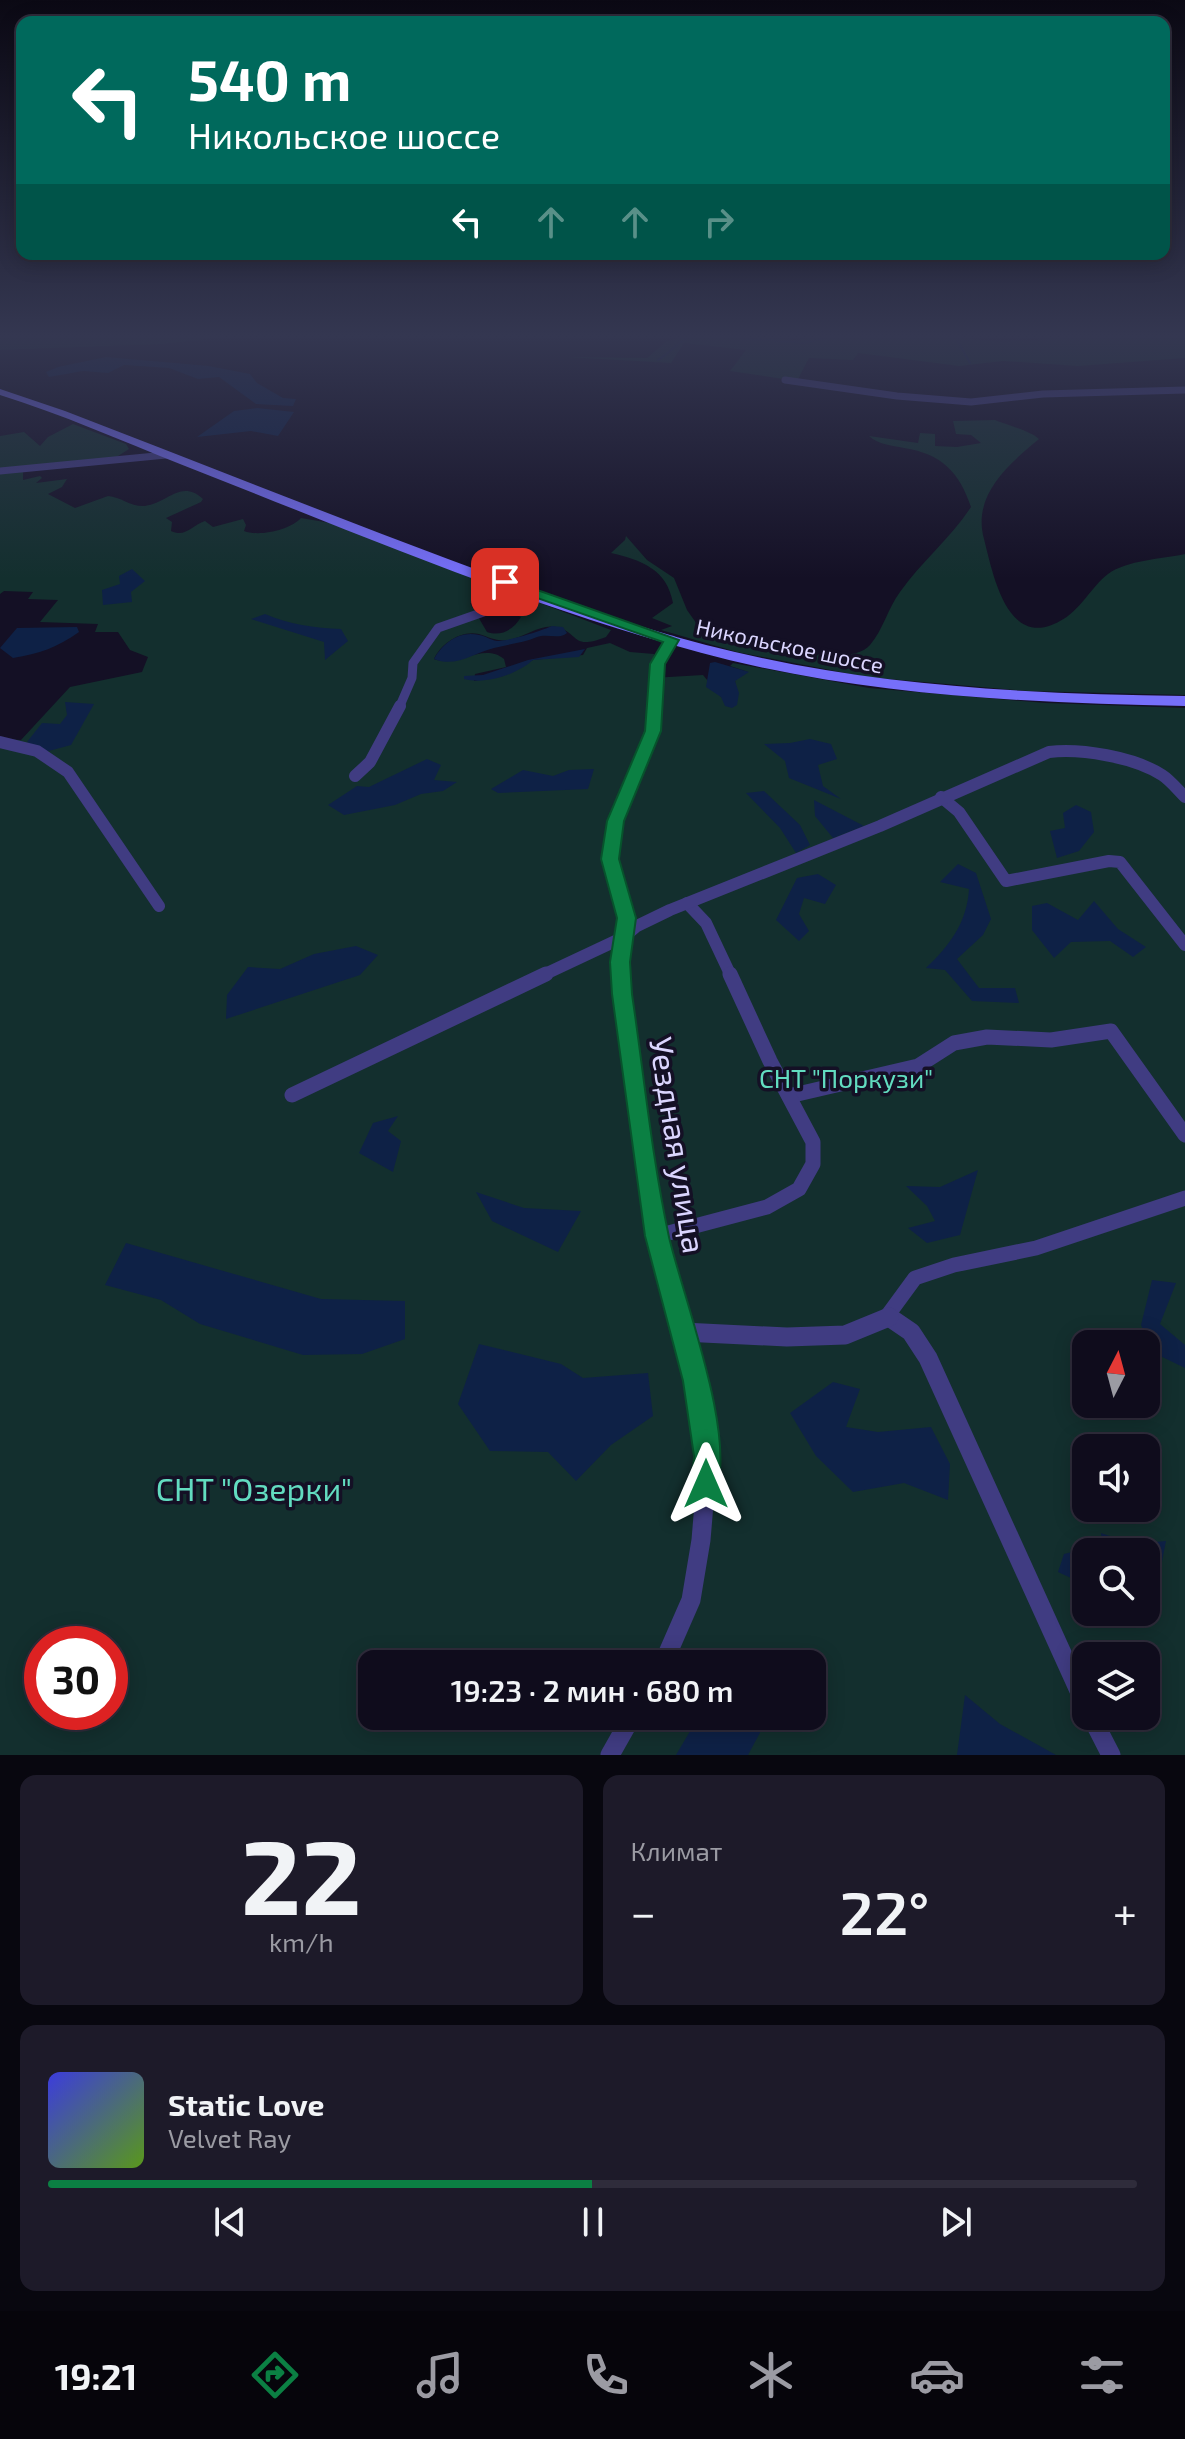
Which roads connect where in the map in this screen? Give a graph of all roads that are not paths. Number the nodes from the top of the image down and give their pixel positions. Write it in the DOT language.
graph roads {
  1 [pos="60,415"];
  2 [pos="166,455"];
  3 [pos="0,471"];
  4 [pos="529,591"];
  5 [pos="672,640"];
  6 [pos="1185,701"];
  7 [pos="0,742"];
  8 [pos="355,776"];
  9 [pos="941,797"];
  10 [pos="1185,797"];
  11 [pos="687,903"];
  12 [pos="159,906"];
  13 [pos="624,937"];
  14 [pos="1185,945"];
  15 [pos="292,1095"];
  16 [pos="789,1096"];
  17 [pos="1185,1135"];
  18 [pos="1185,1198"];
  19 [pos="657,1236"];
  20 [pos="889,1317"];
  21 [pos="683,1332"];
  22 [pos="669,1650"];
  23 [pos="1072,1675"];
  24 [pos="624,1730"];
  25 [pos="1098,1730"];
  26 [pos="610,1755"];
  27 [pos="1111,1755"];
  1 -- 2 [label="main road, Никольское шоссе"];
  2 -- 3 [label="street"];
  2 -- 4 [label="main road, Никольское шоссе"];
  4 -- 5 [label="main road, Никольское шоссе"];
  4 -- 8 [label="street"];
  5 -- 6 [label="main road, Никольское шоссе"];
  5 -- 13 [label="street, Уездная улица"];
  7 -- 12 [label="street"];
  9 -- 10 [label="street"];
  9 -- 11 [label="street"];
  9 -- 14 [label="street"];
  11 -- 13 [label="street"];
  11 -- 16 [label="street"];
  13 -- 15 [label="street"];
  13 -- 19 [label="street, Уездная улица"];
  16 -- 17 [label="street"];
  16 -- 19 [label="street"];
  18 -- 20 [label="street"];
  19 -- 21 [label="street, Уездная улица"];
  20 -- 21 [label="street"];
  20 -- 23 [label="street"];
  21 -- 22 [label="street, Уездная улица"];
  24 -- 26 [label="street"];
  25 -- 27 [label="street"];
}
